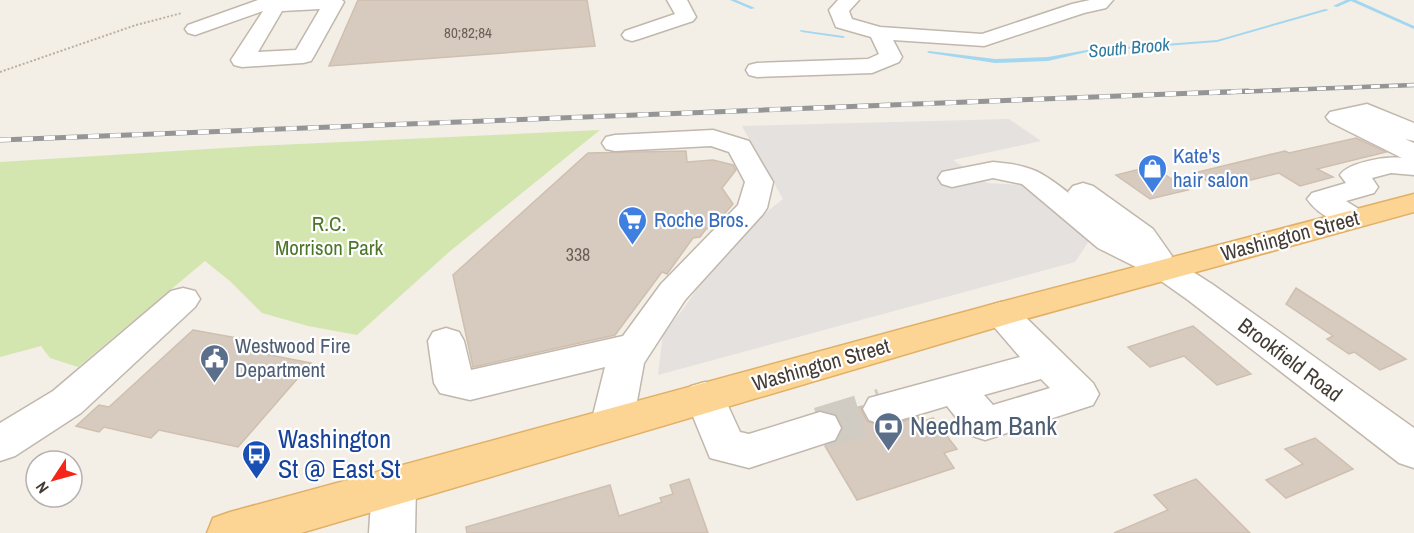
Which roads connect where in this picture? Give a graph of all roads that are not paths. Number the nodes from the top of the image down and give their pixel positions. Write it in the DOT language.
graph roads {
  1 [pos="677,0"];
  2 [pos="849,0"];
  3 [pos="1103,0"];
  4 [pos="277,2"];
  5 [pos="191,21"];
  6 [pos="879,33"];
  7 [pos="632,35"];
  8 [pos="757,70"];
  9 [pos="1414,133"];
  10 [pos="615,143"];
  11 [pos="1414,153"];
  12 [pos="1414,167"];
  13 [pos="942,172"];
  14 [pos="1364,187"];
  15 [pos="1407,204"];
  16 [pos="1354,219"];
  17 [pos="1166,270"];
  18 [pos="183,299"];
  19 [pos="1000,315"];
  20 [pos="446,341"];
  21 [pos="635,346"];
  22 [pos="705,397"];
  23 [pos="883,409"];
  24 [pos="612,423"];
  25 [pos="820,428"];
  26 [pos="0,444"];
  27 [pos="1414,451"];
  28 [pos="394,485"];
  29 [pos="230,533"];
  30 [pos="393,533"];
  1 -- 7 [label="street"];
  2 -- 6 [label="street"];
  3 -- 6 [label="street"];
  4 -- 5 [label="street"];
  6 -- 8 [label="street"];
  9 -- 11 [label="street"];
  10 -- 21 [label="street"];
  12 -- 14 [label="street"];
  13 -- 17 [label="street, Brookfield Road"];
  14 -- 15 [label="street"];
  14 -- 16 [label="street"];
  15 -- 16 [label="main road, Washington Street"];
  16 -- 17 [label="main road, Washington Street"];
  17 -- 19 [label="main road, Washington Street"];
  17 -- 27 [label="street, Brookfield Road"];
  18 -- 26 [label="street"];
  19 -- 22 [label="main road, Washington Street"];
  19 -- 23 [label="street"];
  20 -- 21 [label="street"];
  21 -- 24 [label="street"];
  22 -- 24 [label="main road, Washington Street"];
  22 -- 25 [label="street"];
  24 -- 28 [label="main road, Washington Street"];
  28 -- 29 [label="main road, Washington Street"];
  28 -- 30 [label="street"];
}
